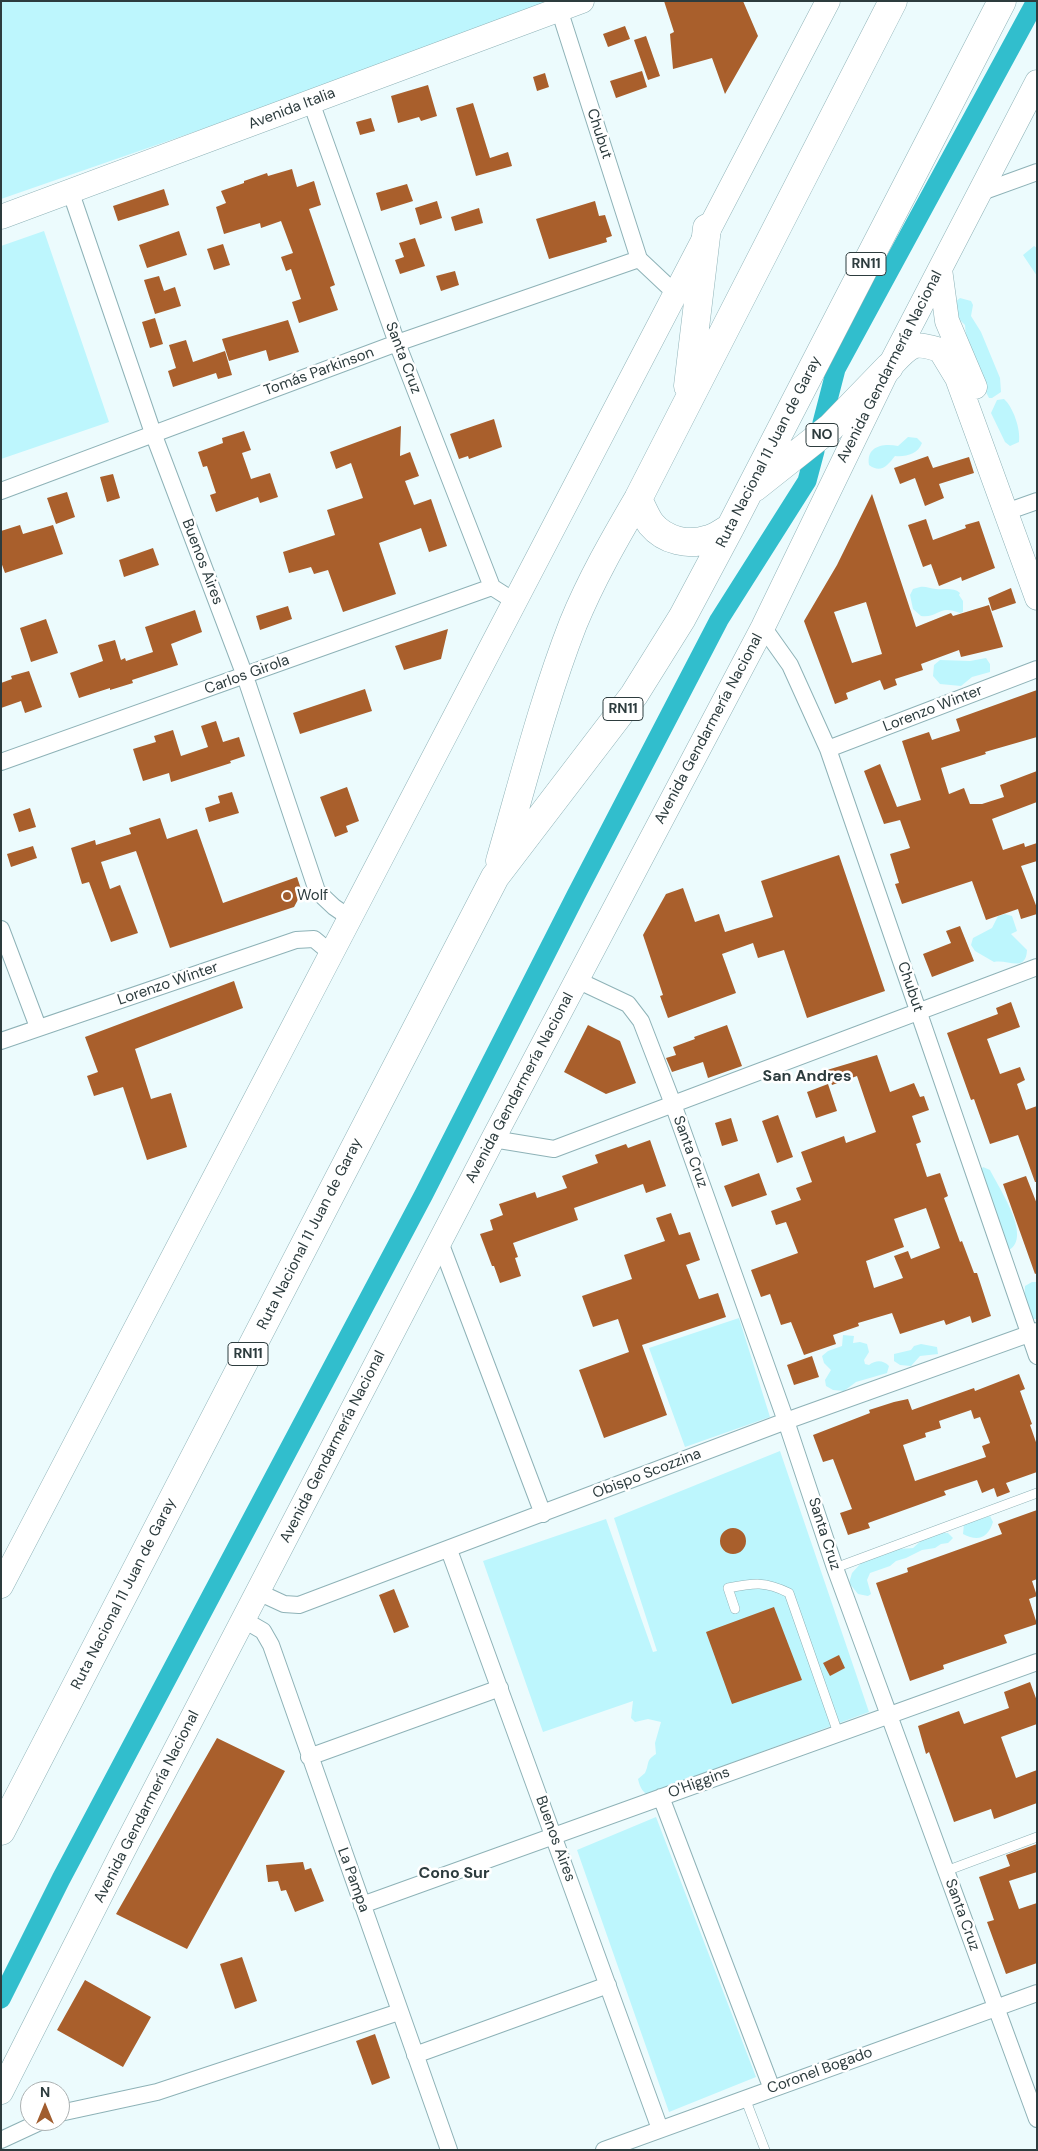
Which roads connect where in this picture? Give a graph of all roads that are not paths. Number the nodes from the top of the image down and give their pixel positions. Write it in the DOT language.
graph roads {
  1 [pos="582,1"];
  2 [pos="893,1"];
  3 [pos="1002,1"];
  4 [pos="824,4"];
  5 [pos="559,9"];
  6 [pos="1037,82"];
  7 [pos="311,102"];
  8 [pos="1037,172"];
  9 [pos="71,193"];
  10 [pos="979,193"];
  11 [pos="1,217"];
  12 [pos="707,228"];
  13 [pos="639,260"];
  14 [pos="940,269"];
  15 [pos="673,291"];
  16 [pos="396,343"];
  17 [pos="888,368"];
  18 [pos="685,404"];
  19 [pos="153,433"];
  20 [pos="1,491"];
  21 [pos="746,494"];
  22 [pos="638,499"];
  23 [pos="1021,507"];
  24 [pos="730,528"];
  25 [pos="1037,552"];
  26 [pos="492,587"];
  27 [pos="1037,598"];
  28 [pos="514,601"];
  29 [pos="763,627"];
  30 [pos="1037,669"];
  31 [pos="245,676"];
  32 [pos="828,749"];
  33 [pos="1,762"];
  34 [pos="495,878"];
  35 [pos="350,918"];
  36 [pos="1,929"];
  37 [pos="332,954"];
  38 [pos="1037,967"];
  39 [pos="577,980"];
  40 [pos="918,1012"];
  41 [pos="38,1027"];
  42 [pos="1,1041"];
  43 [pos="673,1104"];
  44 [pos="493,1139"];
  45 [pos="440,1242"];
  46 [pos="1033,1333"];
  47 [pos="1037,1356"];
  48 [pos="786,1421"];
  49 [pos="1037,1493"];
  50 [pos="543,1514"];
  51 [pos="449,1550"];
  52 [pos="835,1568"];
  53 [pos="1,1586"];
  54 [pos="258,1592"];
  55 [pos="735,1609"];
  56 [pos="244,1620"];
  57 [pos="1037,1662"];
  58 [pos="500,1688"];
  59 [pos="888,1715"];
  60 [pos="838,1734"];
  61 [pos="309,1757"];
  62 [pos="661,1797"];
  63 [pos="1,1831"];
  64 [pos="554,1836"];
  65 [pos="1037,1837"];
  66 [pos="946,1871"];
  67 [pos="362,1905"];
  68 [pos="608,1985"];
  69 [pos="1037,1993"];
  70 [pos="996,2008"];
  71 [pos="399,2012"];
  72 [pos="415,2055"];
  73 [pos="772,2089"];
  74 [pos="1,2092"];
  75 [pos="745,2098"];
  76 [pos="70,2111"];
  77 [pos="1037,2119"];
  78 [pos="660,2130"];
  79 [pos="20,2131"];
  80 [pos="1,2140"];
  81 [pos="449,2150"];
  82 [pos="604,2150"];
  83 [pos="765,2150"];
  1 -- 5 [label="main road, Avenida Italia"];
  2 -- 18 [label="highway, Ruta Nacional 11 Juan de Garay / RN11"];
  3 -- 21 [label="highway, Ruta Nacional 11 Juan de Garay / RN11"];
  4 -- 12 [label="main road"];
  5 -- 7 [label="main road, Avenida Italia"];
  5 -- 13 [label="street, Chubut"];
  6 -- 10 [label="main road, Avenida Gendarmería Nacional"];
  7 -- 9 [label="main road, Avenida Italia"];
  7 -- 16 [label="street, Santa Cruz"];
  8 -- 10 [label="street"];
  9 -- 11 [label="main road, Avenida Italia"];
  9 -- 19 [label="street, Buenos Aires"];
  10 -- 14 [label="main road, Avenida Gendarmería Nacional"];
  12 -- 15 [label="main road"];
  12 -- 18 [label="highway"];
  13 -- 15 [label="street"];
  13 -- 16 [label="street, Tomás Parkinson"];
  14 -- 17 [label="main road, Avenida Gendarmería Nacional"];
  14 -- 23 [label="main road"];
  15 -- 28 [label="main road"];
  16 -- 19 [label="street, Tomás Parkinson"];
  16 -- 26 [label="street, Santa Cruz"];
  17 -- 21 [label="highway, NO"];
  17 -- 23 [label="main road"];
  17 -- 29 [label="main road, Avenida Gendarmería Nacional"];
  18 -- 22 [label="highway, Ruta Nacional 11 Juan de Garay / RN11"];
  19 -- 20 [label="street, Tomás Parkinson"];
  19 -- 31 [label="street, Buenos Aires"];
  21 -- 24 [label="highway, Ruta Nacional 11 Juan de Garay / RN11"];
  22 -- 24 [label="highway"];
  22 -- 34 [label="highway, Ruta Nacional 11 Juan de Garay / RN11"];
  23 -- 25 [label="main road"];
  23 -- 27 [label="main road"];
  24 -- 34 [label="highway, Ruta Nacional 11 Juan de Garay / RN11"];
  26 -- 28 [label="street"];
  26 -- 31 [label="street, Carlos Girola"];
  28 -- 35 [label="main road"];
  29 -- 32 [label="street, Chubut"];
  29 -- 39 [label="main road, Avenida Gendarmería Nacional"];
  30 -- 32 [label="street, Lorenzo Winter"];
  31 -- 33 [label="street, Carlos Girola"];
  31 -- 35 [label="street, Buenos Aires"];
  32 -- 40 [label="street, Chubut"];
  34 -- 63 [label="highway, Ruta Nacional 11 Juan de Garay / RN11"];
  35 -- 37 [label="main road"];
  36 -- 41 [label="street"];
  37 -- 41 [label="street, Lorenzo Winter"];
  37 -- 53 [label="main road"];
  38 -- 40 [label="street"];
  39 -- 43 [label="street, Santa Cruz"];
  39 -- 44 [label="main road, Avenida Gendarmería Nacional"];
  40 -- 43 [label="street"];
  40 -- 46 [label="street, Chubut"];
  41 -- 42 [label="street, Lorenzo Winter"];
  43 -- 44 [label="street"];
  43 -- 48 [label="street, Santa Cruz"];
  44 -- 45 [label="main road, Avenida Gendarmería Nacional"];
  45 -- 50 [label="street"];
  45 -- 54 [label="main road, Avenida Gendarmería Nacional"];
  46 -- 47 [label="street, Chubut"];
  46 -- 48 [label="street, Obispo Scozzina"];
  48 -- 50 [label="street, Obispo Scozzina"];
  48 -- 52 [label="street, Santa Cruz"];
  49 -- 52 [label="lane"];
  50 -- 51 [label="street, Obispo Scozzina"];
  51 -- 54 [label="street, Obispo Scozzina"];
  51 -- 58 [label="street, Buenos Aires"];
  52 -- 59 [label="street, Santa Cruz"];
  54 -- 56 [label="main road, Avenida Gendarmería Nacional"];
  55 -- 60 [label="lane"];
  56 -- 61 [label="street, La Pampa"];
  56 -- 74 [label="main road, Avenida Gendarmería Nacional"];
  57 -- 59 [label="street, O'Higgins"];
  58 -- 61 [label="street"];
  58 -- 64 [label="street, Buenos Aires"];
  59 -- 60 [label="street, O'Higgins"];
  59 -- 66 [label="street, Santa Cruz"];
  60 -- 62 [label="street, O'Higgins"];
  61 -- 67 [label="street, La Pampa"];
  62 -- 64 [label="street, O'Higgins"];
  62 -- 73 [label="street"];
  64 -- 67 [label="street, O'Higgins"];
  64 -- 68 [label="street, Buenos Aires"];
  65 -- 66 [label="lane"];
  66 -- 70 [label="street, Santa Cruz"];
  67 -- 71 [label="street, La Pampa"];
  68 -- 72 [label="street"];
  68 -- 78 [label="street, Buenos Aires"];
  69 -- 70 [label="street, Coronel Bogado"];
  70 -- 73 [label="street, Coronel Bogado"];
  70 -- 77 [label="street, Santa Cruz"];
  71 -- 72 [label="street, La Pampa"];
  71 -- 76 [label="street"];
  72 -- 81 [label="street, La Pampa"];
  73 -- 75 [label="street, Coronel Bogado"];
  75 -- 78 [label="street, Coronel Bogado"];
  75 -- 83 [label="lane"];
  78 -- 82 [label="street, Coronel Bogado"];
  79 -- 80 [label="street"];
}
